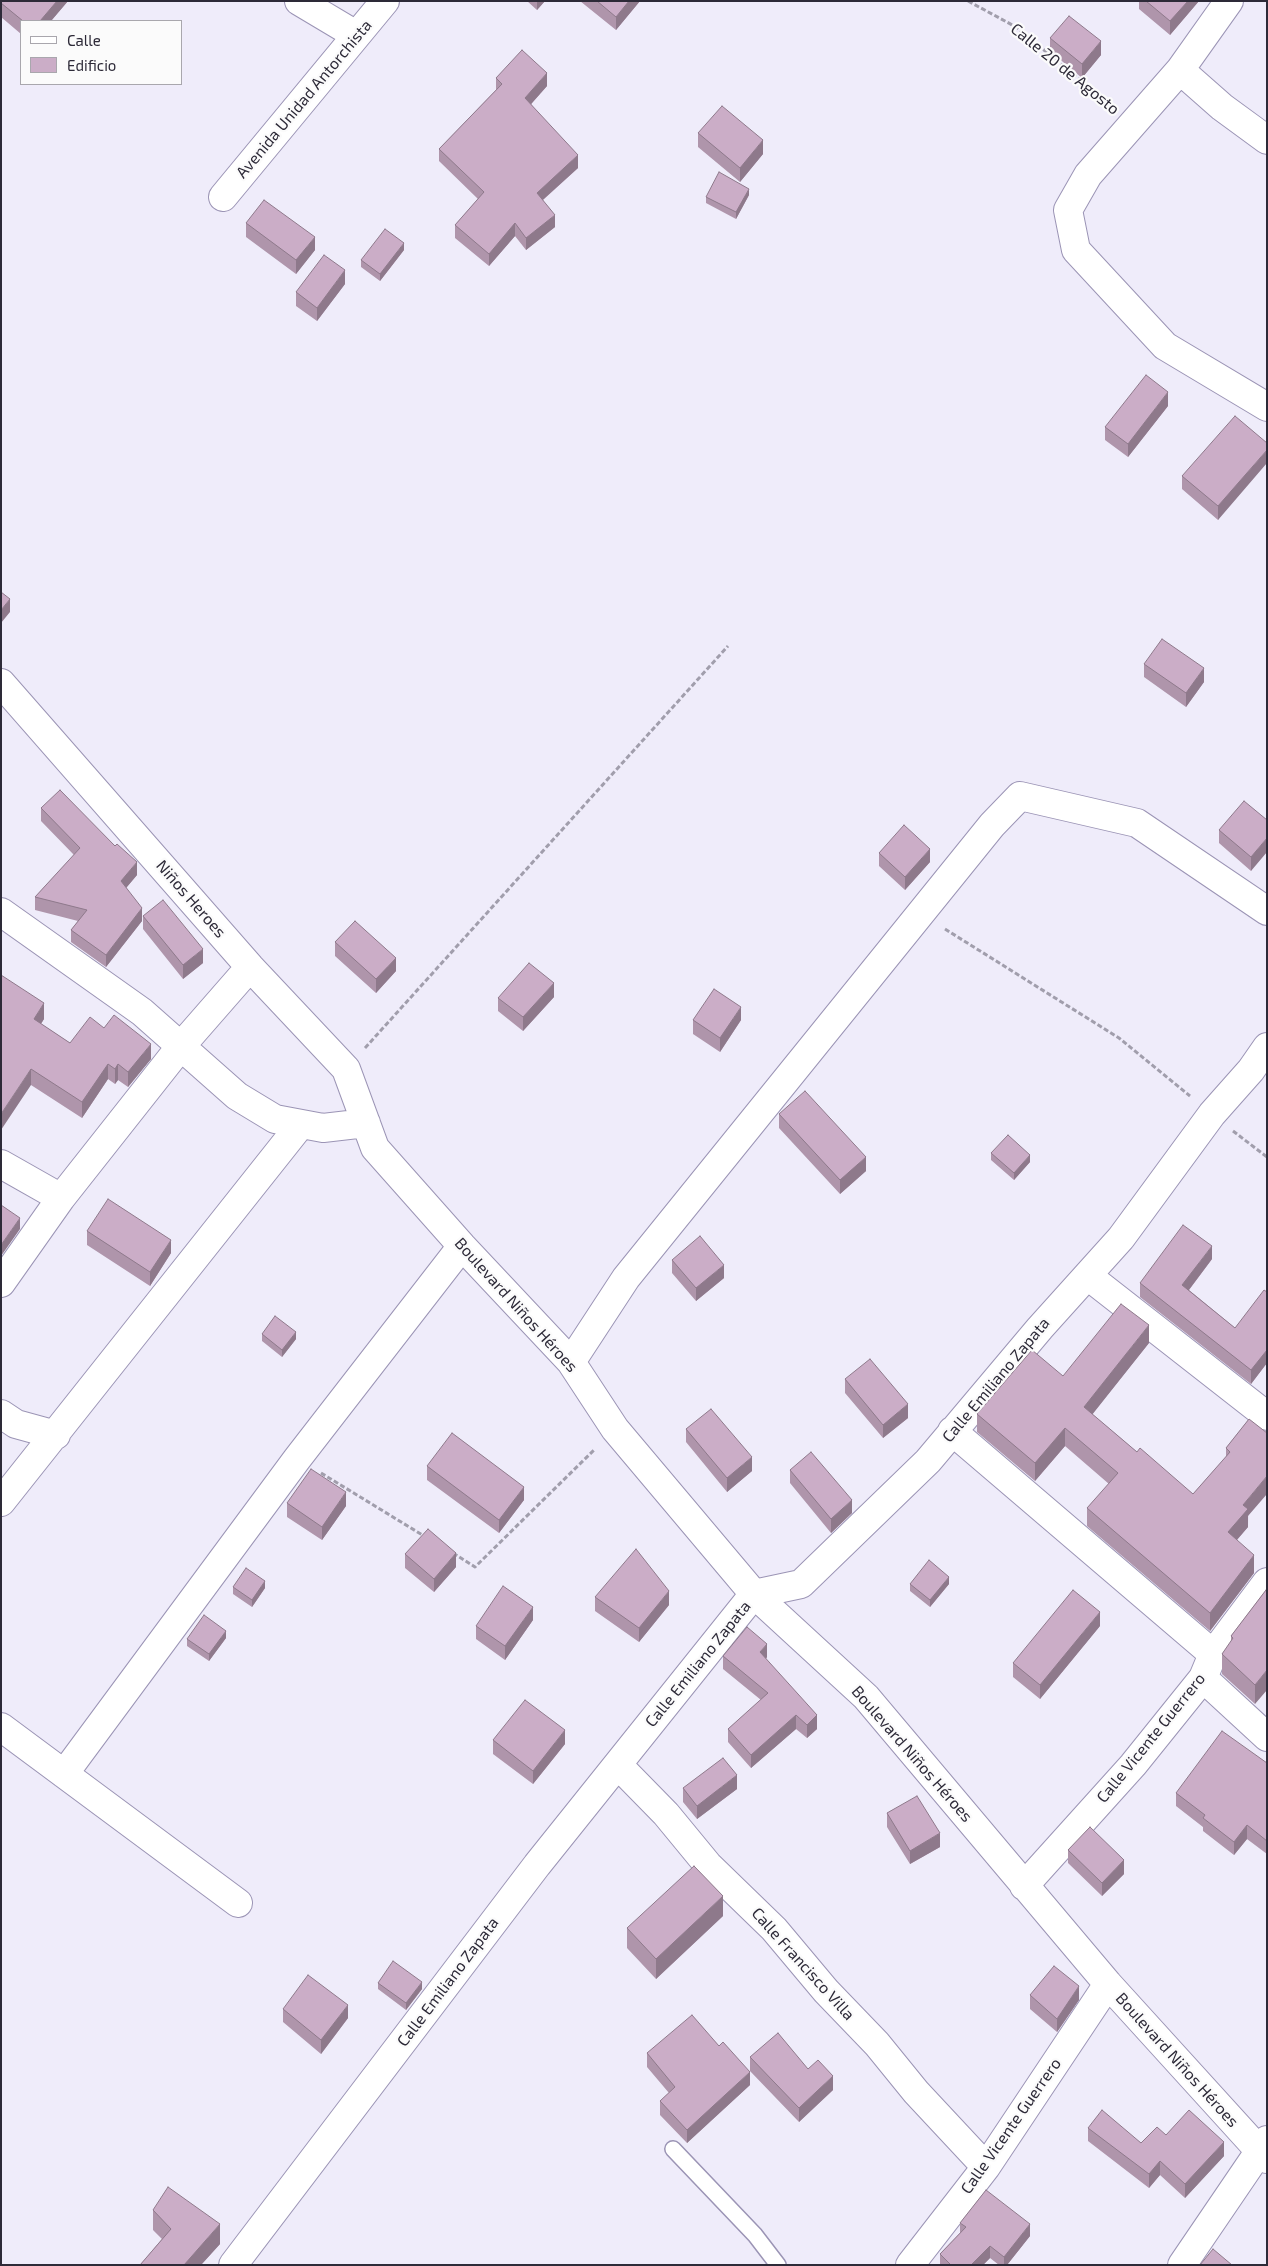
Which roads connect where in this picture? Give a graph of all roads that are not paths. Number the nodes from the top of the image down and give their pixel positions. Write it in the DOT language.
graph roads {
  1 [pos="299,1"];
  2 [pos="386,1"];
  3 [pos="1229,1"];
  4 [pos="356,35"];
  5 [pos="1180,70"];
  6 [pos="1267,140"];
  7 [pos="223,197"];
  8 [pos="1267,407"];
  9 [pos="1,683"];
  10 [pos="1267,911"];
  11 [pos="1,912"];
  12 [pos="250,967"];
  13 [pos="181,1046"];
  14 [pos="1267,1047"];
  15 [pos="366,1123"];
  16 [pos="301,1124"];
  17 [pos="1,1164"];
  18 [pos="61,1198"];
  19 [pos="462,1246"];
  20 [pos="1088,1276"];
  21 [pos="1,1283"];
  22 [pos="571,1362"];
  23 [pos="1,1414"];
  24 [pos="1267,1416"];
  25 [pos="952,1431"];
  26 [pos="56,1435"];
  27 [pos="1,1502"];
  28 [pos="1267,1582"];
  29 [pos="754,1594"];
  30 [pos="1208,1666"];
  31 [pos="1,1727"];
  32 [pos="1267,1737"];
  33 [pos="618,1765"];
  34 [pos="64,1774"];
  35 [pos="1024,1886"];
  36 [pos="238,1903"];
  37 [pos="1108,1984"];
  38 [pos="673,2150"];
  39 [pos="1264,2150"];
  40 [pos="986,2167"];
  41 [pos="233,2265"];
  42 [pos="778,2265"];
  43 [pos="910,2265"];
  44 [pos="1182,2265"];
  1 -- 4 [label="street"];
  2 -- 4 [label="street, Avenida Unidad Antorchista"];
  3 -- 5 [label="street"];
  4 -- 7 [label="street, Avenida Unidad Antorchista"];
  5 -- 6 [label="street"];
  5 -- 8 [label="street"];
  9 -- 12 [label="street, Niños Heroes"];
  10 -- 22 [label="street"];
  11 -- 13 [label="street"];
  12 -- 13 [label="street"];
  12 -- 15 [label="street, Niños Heroes"];
  13 -- 16 [label="street"];
  13 -- 18 [label="street"];
  14 -- 20 [label="street, Calle Emiliano Zapata"];
  15 -- 16 [label="street"];
  15 -- 19 [label="street, Boulevard Niños Héroes"];
  16 -- 26 [label="street"];
  17 -- 18 [label="street"];
  18 -- 21 [label="street"];
  19 -- 22 [label="street, Boulevard Niños Héroes"];
  19 -- 34 [label="street"];
  20 -- 24 [label="street"];
  20 -- 25 [label="street, Calle Emiliano Zapata"];
  22 -- 29 [label="street, Boulevard Niños Héroes"];
  23 -- 26 [label="street"];
  25 -- 29 [label="street, Calle Emiliano Zapata"];
  25 -- 30 [label="street"];
  26 -- 27 [label="street"];
  28 -- 30 [label="street, Calle Vicente Guerrero"];
  29 -- 33 [label="street, Calle Emiliano Zapata"];
  29 -- 35 [label="street, Boulevard Niños Héroes"];
  30 -- 32 [label="street"];
  30 -- 35 [label="street, Calle Vicente Guerrero"];
  31 -- 34 [label="street"];
  33 -- 40 [label="street, Calle Francisco Villa"];
  33 -- 41 [label="street, Calle Emiliano Zapata"];
  34 -- 36 [label="street"];
  35 -- 37 [label="street, Boulevard Niños Héroes"];
  37 -- 39 [label="street, Boulevard Niños Héroes"];
  37 -- 40 [label="street, Calle Vicente Guerrero"];
  38 -- 42 [label="lane"];
  39 -- 44 [label="street"];
  40 -- 43 [label="street, Calle Vicente Guerrero"];
}
